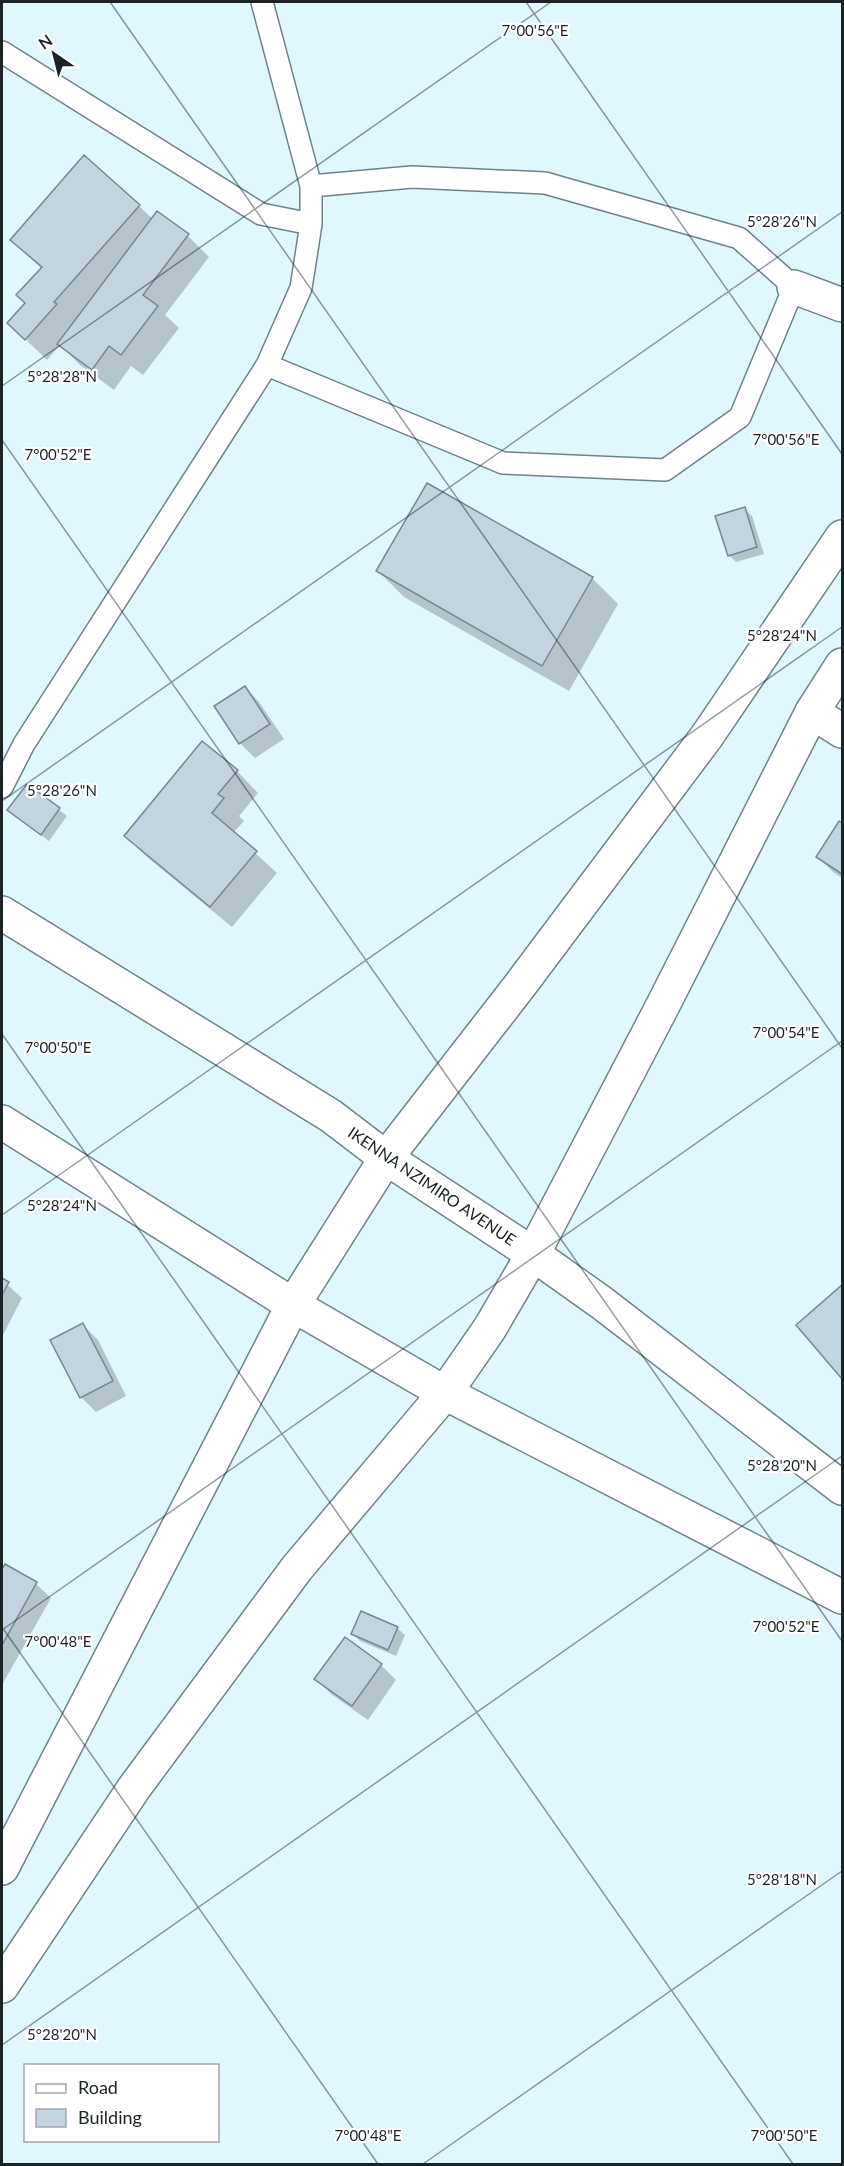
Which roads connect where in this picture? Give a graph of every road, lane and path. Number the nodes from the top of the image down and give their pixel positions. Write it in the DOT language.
graph roads {
  1 [pos="262,2"];
  2 [pos="2,52"];
  3 [pos="311,186"];
  4 [pos="311,224"];
  5 [pos="794,287"];
  6 [pos="843,305"];
  7 [pos="267,365"];
  8 [pos="843,537"];
  9 [pos="843,665"];
  10 [pos="812,712"];
  11 [pos="843,731"];
  12 [pos="24,744"];
  13 [pos="2,753"];
  14 [pos="2,786"];
  15 [pos="2,913"];
  16 [pos="2,1122"];
  17 [pos="386,1158"];
  18 [pos="534,1254"];
  19 [pos="293,1305"];
  20 [pos="446,1393"];
  21 [pos="843,1488"];
  22 [pos="843,1597"];
  23 [pos="2,1868"];
  24 [pos="2,1986"];
  1 -- 3 [label="lane"];
  2 -- 4 [label="lane"];
  3 -- 4 [label="lane"];
  3 -- 5 [label="lane"];
  4 -- 7 [label="lane"];
  5 -- 6 [label="street"];
  5 -- 7 [label="lane"];
  7 -- 12 [label="lane"];
  8 -- 17 [label="street"];
  9 -- 10 [label="street"];
  10 -- 11 [label="street"];
  10 -- 18 [label="street"];
  12 -- 13 [label="lane"];
  12 -- 14 [label="lane"];
  15 -- 17 [label="street, IKENNA NZIMIRO AVENUE"];
  16 -- 19 [label="street"];
  17 -- 18 [label="street, IKENNA NZIMIRO AVENUE"];
  17 -- 19 [label="street"];
  18 -- 20 [label="street"];
  18 -- 21 [label="street, IKENNA NZIMIRO AVENUE"];
  19 -- 20 [label="street"];
  19 -- 23 [label="street"];
  20 -- 22 [label="street"];
  20 -- 24 [label="street"];
}
